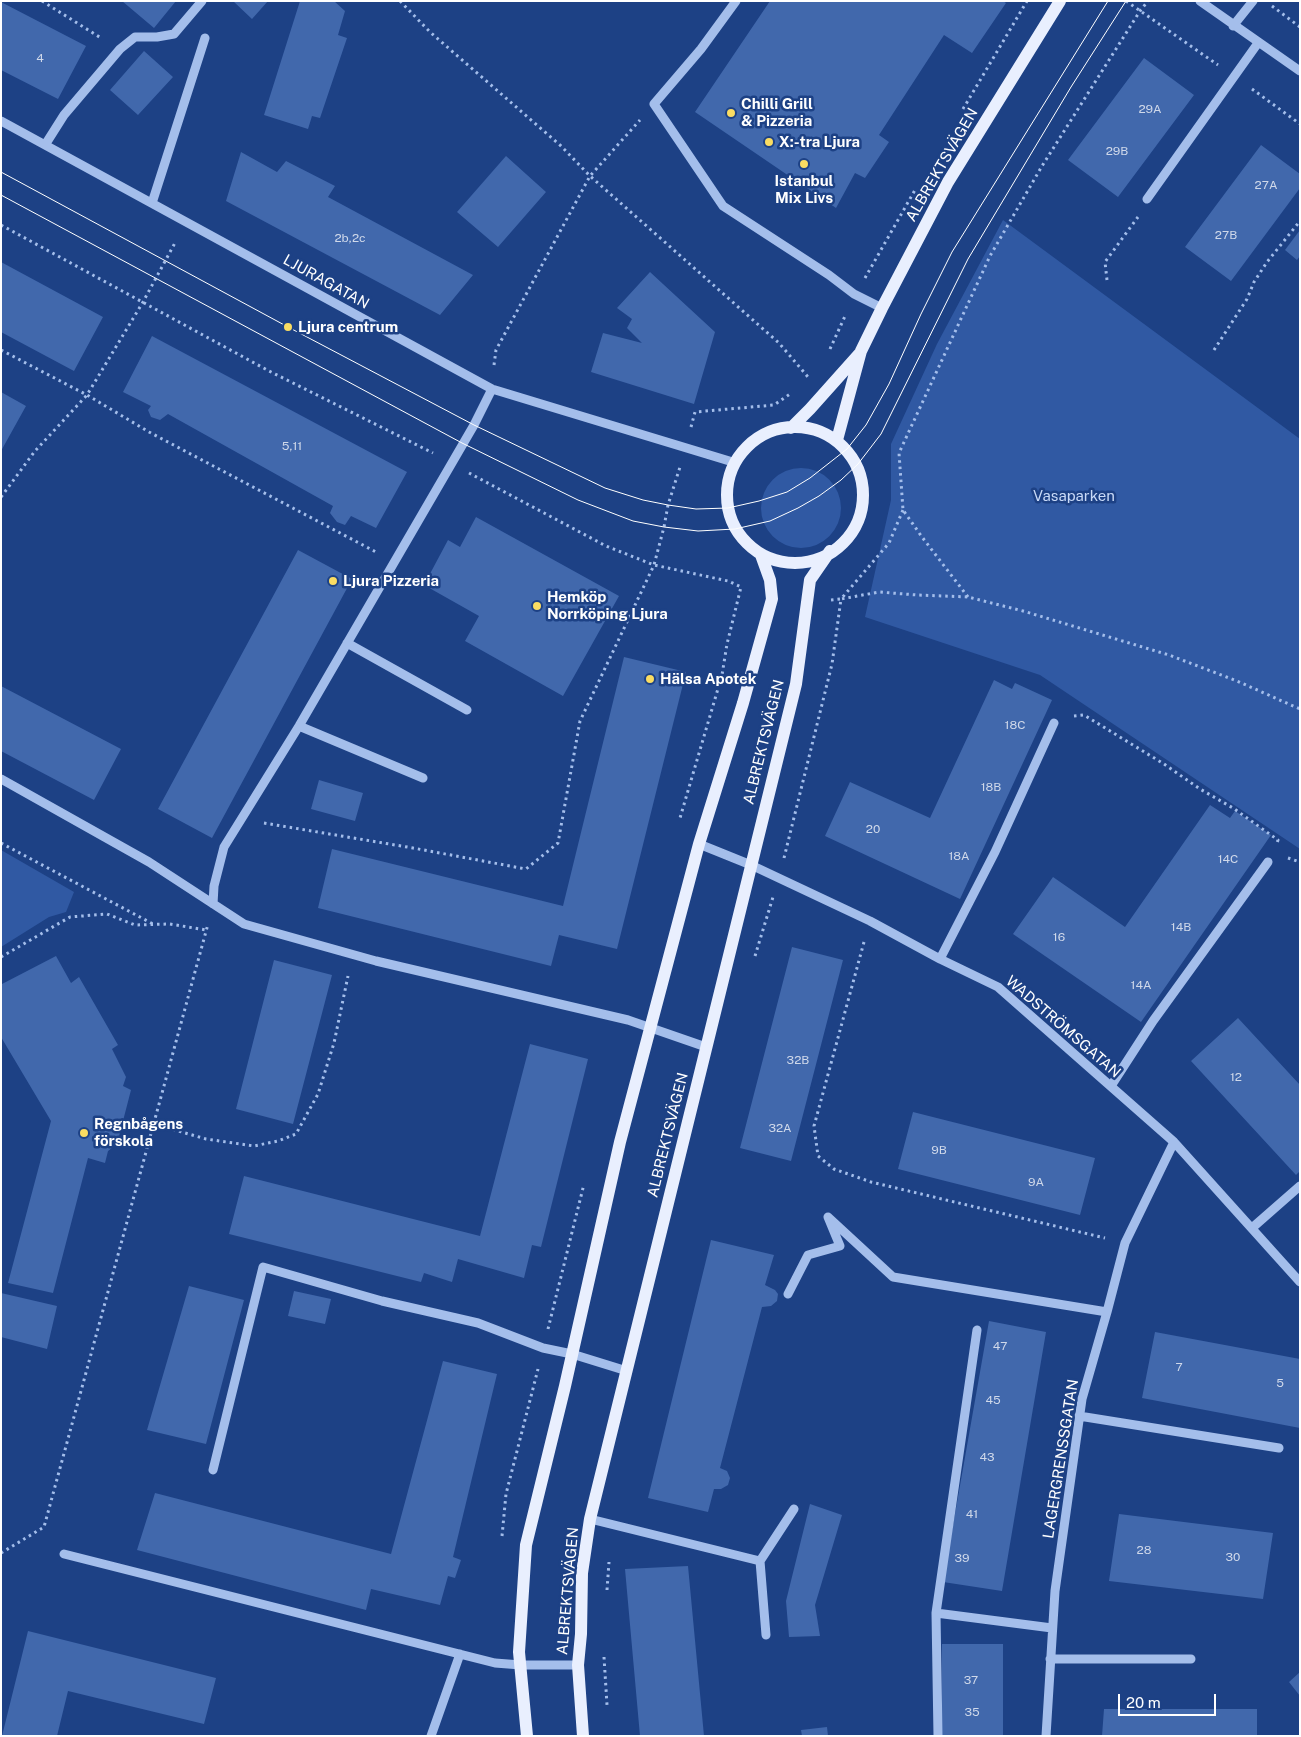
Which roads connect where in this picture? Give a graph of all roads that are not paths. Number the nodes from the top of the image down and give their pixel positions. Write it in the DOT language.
graph roads {
  1 [pos="202,1"];
  2 [pos="736,1"];
  3 [pos="1060,1"];
  4 [pos="1200,1"];
  5 [pos="1253,1"];
  6 [pos="1233,26"];
  7 [pos="205,38"];
  8 [pos="1258,42"];
  9 [pos="1300,72"];
  10 [pos="1,121"];
  11 [pos="45,145"];
  12 [pos="1147,199"];
  13 [pos="152,203"];
  14 [pos="882,308"];
  15 [pos="861,351"];
  16 [pos="492,389"];
  17 [pos="791,428"];
  18 [pos="838,440"];
  19 [pos="736,463"];
  20 [pos="830,551"];
  21 [pos="761,555"];
  22 [pos="347,643"];
  23 [pos="467,710"];
  24 [pos="1054,723"];
  25 [pos="299,726"];
  26 [pos="422,778"];
  27 [pos="1,779"];
  28 [pos="699,844"];
  29 [pos="1268,862"];
  30 [pos="751,865"];
  31 [pos="213,904"];
  32 [pos="940,959"];
  33 [pos="651,1026"];
  34 [pos="706,1047"];
  35 [pos="1111,1086"];
  36 [pos="1174,1142"];
  37 [pos="1300,1186"];
  38 [pos="1252,1228"];
  39 [pos="1300,1282"];
  40 [pos="788,1294"];
  41 [pos="1107,1312"];
  42 [pos="977,1330"];
  43 [pos="572,1354"];
  44 [pos="627,1371"];
  45 [pos="1079,1416"];
  46 [pos="1279,1448"];
  47 [pos="213,1470"];
  48 [pos="794,1509"];
  49 [pos="590,1519"];
  50 [pos="64,1554"];
  51 [pos="760,1561"];
  52 [pos="936,1613"];
  53 [pos="1052,1628"];
  54 [pos="766,1635"];
  55 [pos="460,1654"];
  56 [pos="1050,1659"];
  57 [pos="1190,1659"];
  58 [pos="521,1665"];
  59 [pos="578,1665"];
  60 [pos="431,1736"];
  61 [pos="528,1736"];
  62 [pos="583,1736"];
  63 [pos="938,1736"];
  64 [pos="1046,1736"];
  1 -- 11 [label="street"];
  2 -- 14 [label="street"];
  3 -- 14 [label="main road, ALBREKTSVÄGEN"];
  4 -- 6 [label="street"];
  5 -- 6 [label="street"];
  6 -- 8 [label="street"];
  7 -- 13 [label="street"];
  8 -- 9 [label="street"];
  8 -- 12 [label="street"];
  10 -- 11 [label="street, LJURAGATAN"];
  11 -- 13 [label="street, LJURAGATAN"];
  13 -- 16 [label="street, LJURAGATAN"];
  14 -- 15 [label="main road, ALBREKTSVÄGEN"];
  15 -- 17 [label="main road, ALBREKTSVÄGEN"];
  15 -- 18 [label="main road, ALBREKTSVÄGEN"];
  16 -- 19 [label="street, LJURAGATAN"];
  16 -- 22 [label="street"];
  17 -- 18 [label="main road"];
  17 -- 19 [label="main road"];
  18 -- 20 [label="main road"];
  19 -- 21 [label="main road"];
  20 -- 21 [label="main road"];
  20 -- 30 [label="main road, ALBREKTSVÄGEN"];
  21 -- 28 [label="main road, ALBREKTSVÄGEN"];
  22 -- 23 [label="street"];
  22 -- 25 [label="street"];
  24 -- 32 [label="street"];
  25 -- 26 [label="street"];
  25 -- 31 [label="street"];
  27 -- 31 [label="street"];
  28 -- 30 [label="street, WADSTRÖMSGATAN"];
  28 -- 33 [label="main road, ALBREKTSVÄGEN"];
  29 -- 35 [label="street"];
  30 -- 32 [label="street, WADSTRÖMSGATAN"];
  30 -- 34 [label="main road, ALBREKTSVÄGEN"];
  31 -- 33 [label="street"];
  32 -- 35 [label="street, WADSTRÖMSGATAN"];
  33 -- 34 [label="street"];
  33 -- 43 [label="main road, ALBREKTSVÄGEN"];
  34 -- 44 [label="main road, ALBREKTSVÄGEN"];
  35 -- 36 [label="street, WADSTRÖMSGATAN"];
  36 -- 38 [label="street, WADSTRÖMSGATAN"];
  36 -- 41 [label="street, LAGERGRENSSGATAN"];
  37 -- 38 [label="street"];
  38 -- 39 [label="street, WADSTRÖMSGATAN"];
  40 -- 41 [label="street"];
  41 -- 45 [label="street, LAGERGRENSSGATAN"];
  42 -- 52 [label="street"];
  43 -- 44 [label="street"];
  43 -- 47 [label="street"];
  43 -- 58 [label="main road, ALBREKTSVÄGEN"];
  44 -- 49 [label="main road, ALBREKTSVÄGEN"];
  45 -- 46 [label="street"];
  45 -- 53 [label="street, LAGERGRENSSGATAN"];
  48 -- 51 [label="street"];
  49 -- 51 [label="street"];
  49 -- 59 [label="main road, ALBREKTSVÄGEN"];
  50 -- 55 [label="street"];
  51 -- 54 [label="street"];
  52 -- 53 [label="street"];
  52 -- 63 [label="street"];
  53 -- 56 [label="street, LAGERGRENSSGATAN"];
  55 -- 58 [label="street"];
  55 -- 60 [label="street"];
  56 -- 57 [label="street"];
  56 -- 64 [label="street, LAGERGRENSSGATAN"];
  58 -- 59 [label="street"];
  58 -- 61 [label="main road, ALBREKTSVÄGEN"];
  59 -- 62 [label="main road, ALBREKTSVÄGEN"];
}
